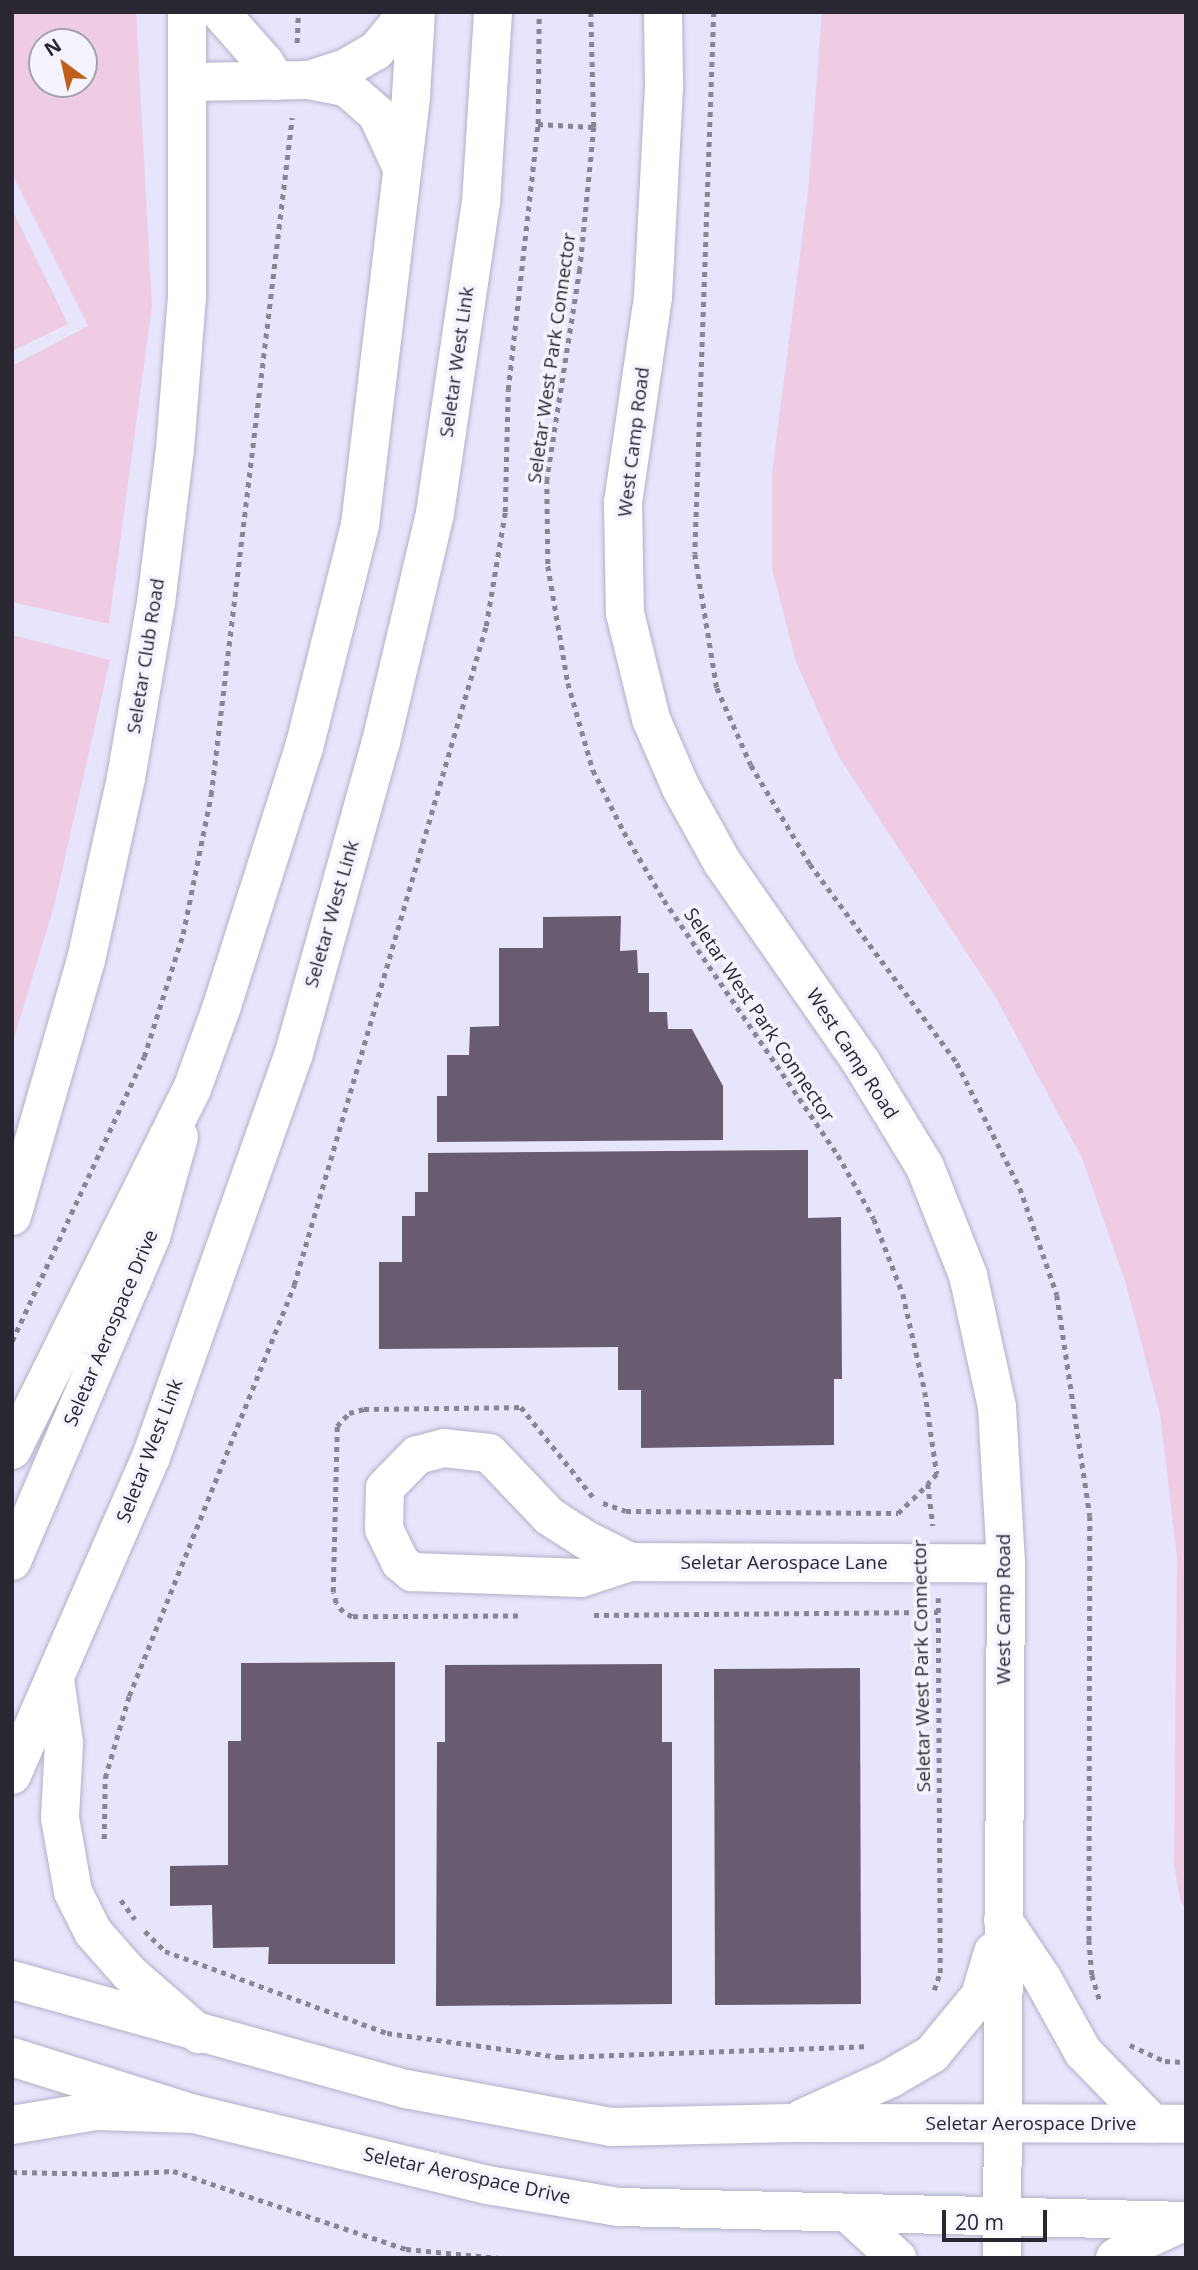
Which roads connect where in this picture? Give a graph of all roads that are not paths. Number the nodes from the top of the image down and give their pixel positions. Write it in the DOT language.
graph roads {
  1 [pos="187,12"];
  2 [pos="220,12"];
  3 [pos="408,12"];
  4 [pos="416,12"];
  5 [pos="493,12"];
  6 [pos="663,12"];
  7 [pos="294,80"];
  8 [pos="189,82"];
  9 [pos="402,168"];
  10 [pos="192,1089"];
  11 [pos="12,1216"];
  12 [pos="12,1450"];
  13 [pos="12,1561"];
  14 [pos="630,1562"];
  15 [pos="1006,1563"];
  16 [pos="55,1679"];
  17 [pos="12,1775"];
  18 [pos="1003,1920"];
  19 [pos="12,1980"];
  20 [pos="199,2034"];
  21 [pos="12,2057"];
  22 [pos="194,2114"];
  23 [pos="792,2123"];
  24 [pos="1003,2124"];
  25 [pos="1170,2124"];
  26 [pos="12,2125"];
  27 [pos="848,2213"];
  28 [pos="1003,2218"];
  29 [pos="1186,2221"];
  30 [pos="897,2258"];
  31 [pos="1002,2258"];
  32 [pos="1115,2258"];
  1 -- 8 [label="street, Seletar Club Road"];
  2 -- 7 [label="street"];
  3 -- 7 [label="street"];
  4 -- 9 [label="street"];
  5 -- 16 [label="street, Seletar West Link"];
  6 -- 15 [label="street, West Camp Road"];
  7 -- 8 [label="street"];
  7 -- 9 [label="street"];
  8 -- 11 [label="street, Seletar Club Road"];
  9 -- 10 [label="street"];
  10 -- 12 [label="street"];
  10 -- 13 [label="street, Seletar Aerospace Drive"];
  14 -- 14 [label="street, Seletar Aerospace Lane"];
  14 -- 15 [label="street, Seletar Aerospace Lane"];
  15 -- 18 [label="street, West Camp Road"];
  16 -- 17 [label="street, Seletar West Link"];
  16 -- 20 [label="street"];
  18 -- 23 [label="street"];
  18 -- 24 [label="street, West Camp Road"];
  18 -- 25 [label="street"];
  19 -- 20 [label="street, Seletar Aerospace Drive"];
  20 -- 23 [label="street, Seletar Aerospace Drive"];
  21 -- 22 [label="street, Seletar Aerospace Drive"];
  22 -- 26 [label="street"];
  22 -- 27 [label="street, Seletar Aerospace Drive"];
  23 -- 24 [label="street, Seletar Aerospace Drive"];
  24 -- 25 [label="street, Seletar Aerospace Drive"];
  24 -- 28 [label="street, West Camp Road"];
  27 -- 28 [label="street, Seletar Aerospace Drive"];
  27 -- 30 [label="street"];
  28 -- 29 [label="street, Seletar Aerospace Drive"];
  28 -- 31 [label="street, West Camp Road"];
  29 -- 32 [label="street"];
}
